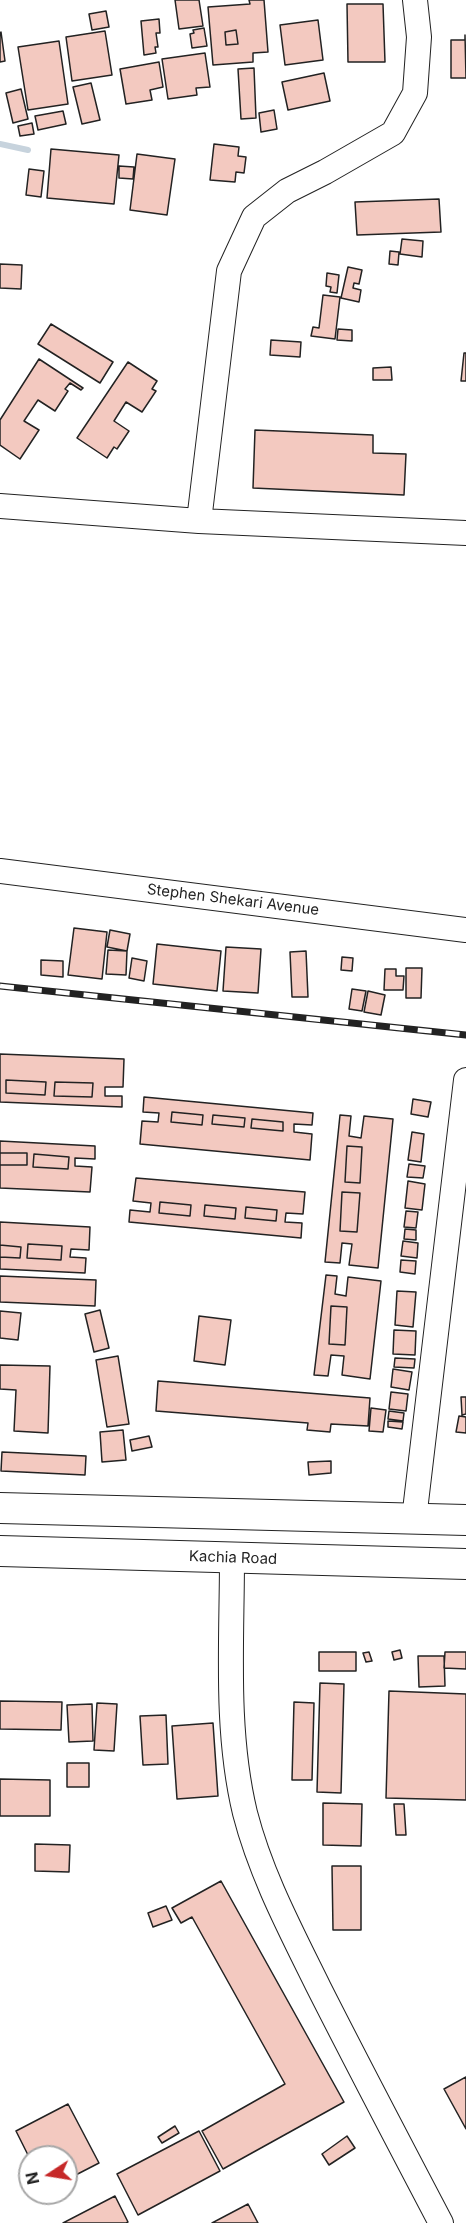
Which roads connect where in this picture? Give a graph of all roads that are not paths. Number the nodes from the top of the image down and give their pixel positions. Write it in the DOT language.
graph roads {
  1 [pos="415,0"];
  2 [pos="0,506"];
  3 [pos="199,521"];
  4 [pos="466,533"];
  5 [pos="0,871"];
  6 [pos="466,930"];
  7 [pos="466,1080"];
  8 [pos="0,1508"];
  9 [pos="414,1519"];
  10 [pos="466,1520"];
  11 [pos="0,1551"];
  12 [pos="232,1558"];
  13 [pos="466,1564"];
  14 [pos="441,2223"];
  1 -- 3 [label="street"];
  2 -- 3 [label="street"];
  3 -- 4 [label="street"];
  5 -- 6 [label="street, Stephen Shekari Avenue"];
  7 -- 9 [label="street"];
  8 -- 9 [label="main road"];
  9 -- 10 [label="main road"];
  11 -- 12 [label="main road, Kachia Road"];
  12 -- 13 [label="main road, Kachia Road"];
  12 -- 14 [label="street"];
}
